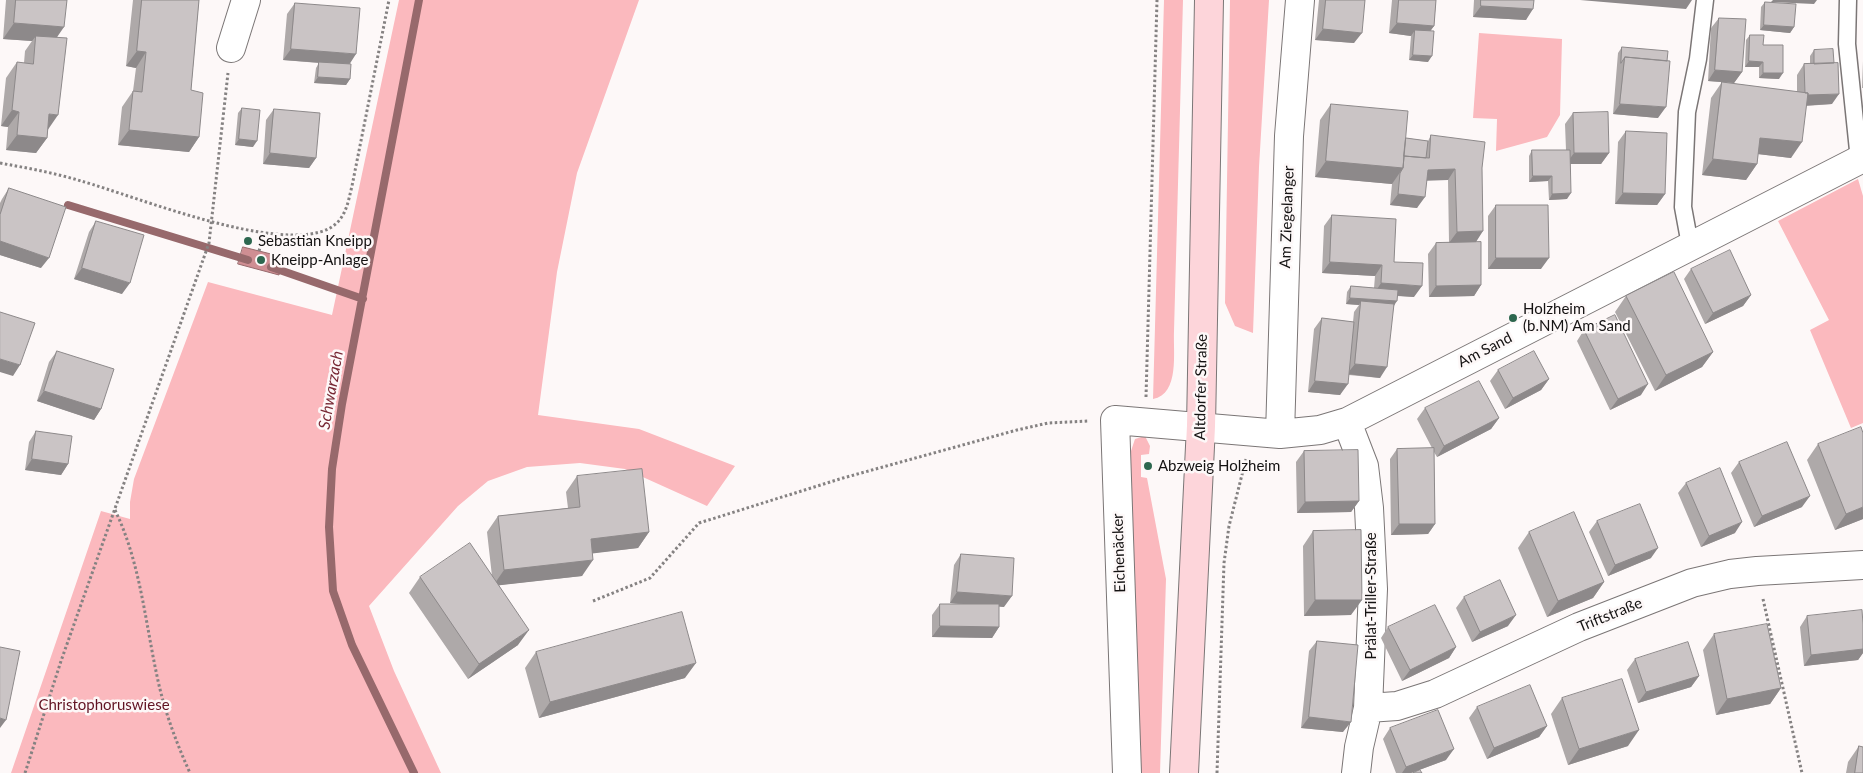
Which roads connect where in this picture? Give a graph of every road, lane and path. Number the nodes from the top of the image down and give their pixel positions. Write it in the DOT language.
graph roads {
  1 [pos="246,0"];
  2 [pos="389,0"];
  3 [pos="1157,0"];
  4 [pos="1209,0"];
  5 [pos="1300,0"];
  6 [pos="1705,0"];
  7 [pos="1848,0"];
  8 [pos="232,48"];
  9 [pos="1861,159"];
  10 [pos="0,163"];
  11 [pos="211,221"];
  12 [pos="264,233"];
  13 [pos="1690,245"];
  14 [pos="259,251"];
  15 [pos="1114,420"];
  16 [pos="1145,421"];
  17 [pos="1347,422"];
  18 [pos="1201,426"];
  19 [pos="1253,432"];
  20 [pos="1280,434"];
  21 [pos="115,509"];
  22 [pos="1863,565"];
  23 [pos="1757,571"];
  24 [pos="593,601"];
  25 [pos="1368,708"];
  26 [pos="25,773"];
  27 [pos="190,773"];
  28 [pos="1127,773"];
  29 [pos="1184,773"];
  30 [pos="1217,773"];
  31 [pos="1356,773"];
  32 [pos="1802,773"];
  1 -- 8 [label="street"];
  2 -- 12 [label="path"];
  3 -- 16 [label="path"];
  4 -- 18 [label="main road, Altdorfer Straße"];
  5 -- 20 [label="street, Am Ziegelanger"];
  6 -- 13 [label="lane"];
  7 -- 9 [label="lane"];
  8 -- 11 [label="path"];
  9 -- 13 [label="street, Am Sand"];
  10 -- 11 [label="path"];
  11 -- 12 [label="path"];
  11 -- 21 [label="path"];
  12 -- 14 [label="path"];
  13 -- 17 [label="street, Am Sand"];
  15 -- 16 [label="street"];
  15 -- 24 [label="path"];
  15 -- 28 [label="street, Eichenäcker"];
  16 -- 18 [label="street"];
  17 -- 20 [label="street, Am Sand"];
  17 -- 25 [label="street, Prälat-Triller-Straße"];
  18 -- 19 [label="street, Am Sand"];
  18 -- 29 [label="main road, Altdorfer Straße"];
  19 -- 20 [label="street, Am Sand"];
  19 -- 30 [label="path"];
  21 -- 26 [label="path"];
  21 -- 27 [label="path"];
  22 -- 23 [label="street, Triftstraße"];
  23 -- 25 [label="street, Triftstraße"];
  23 -- 32 [label="path"];
  25 -- 31 [label="street, Prälat-Triller-Straße"];
}
